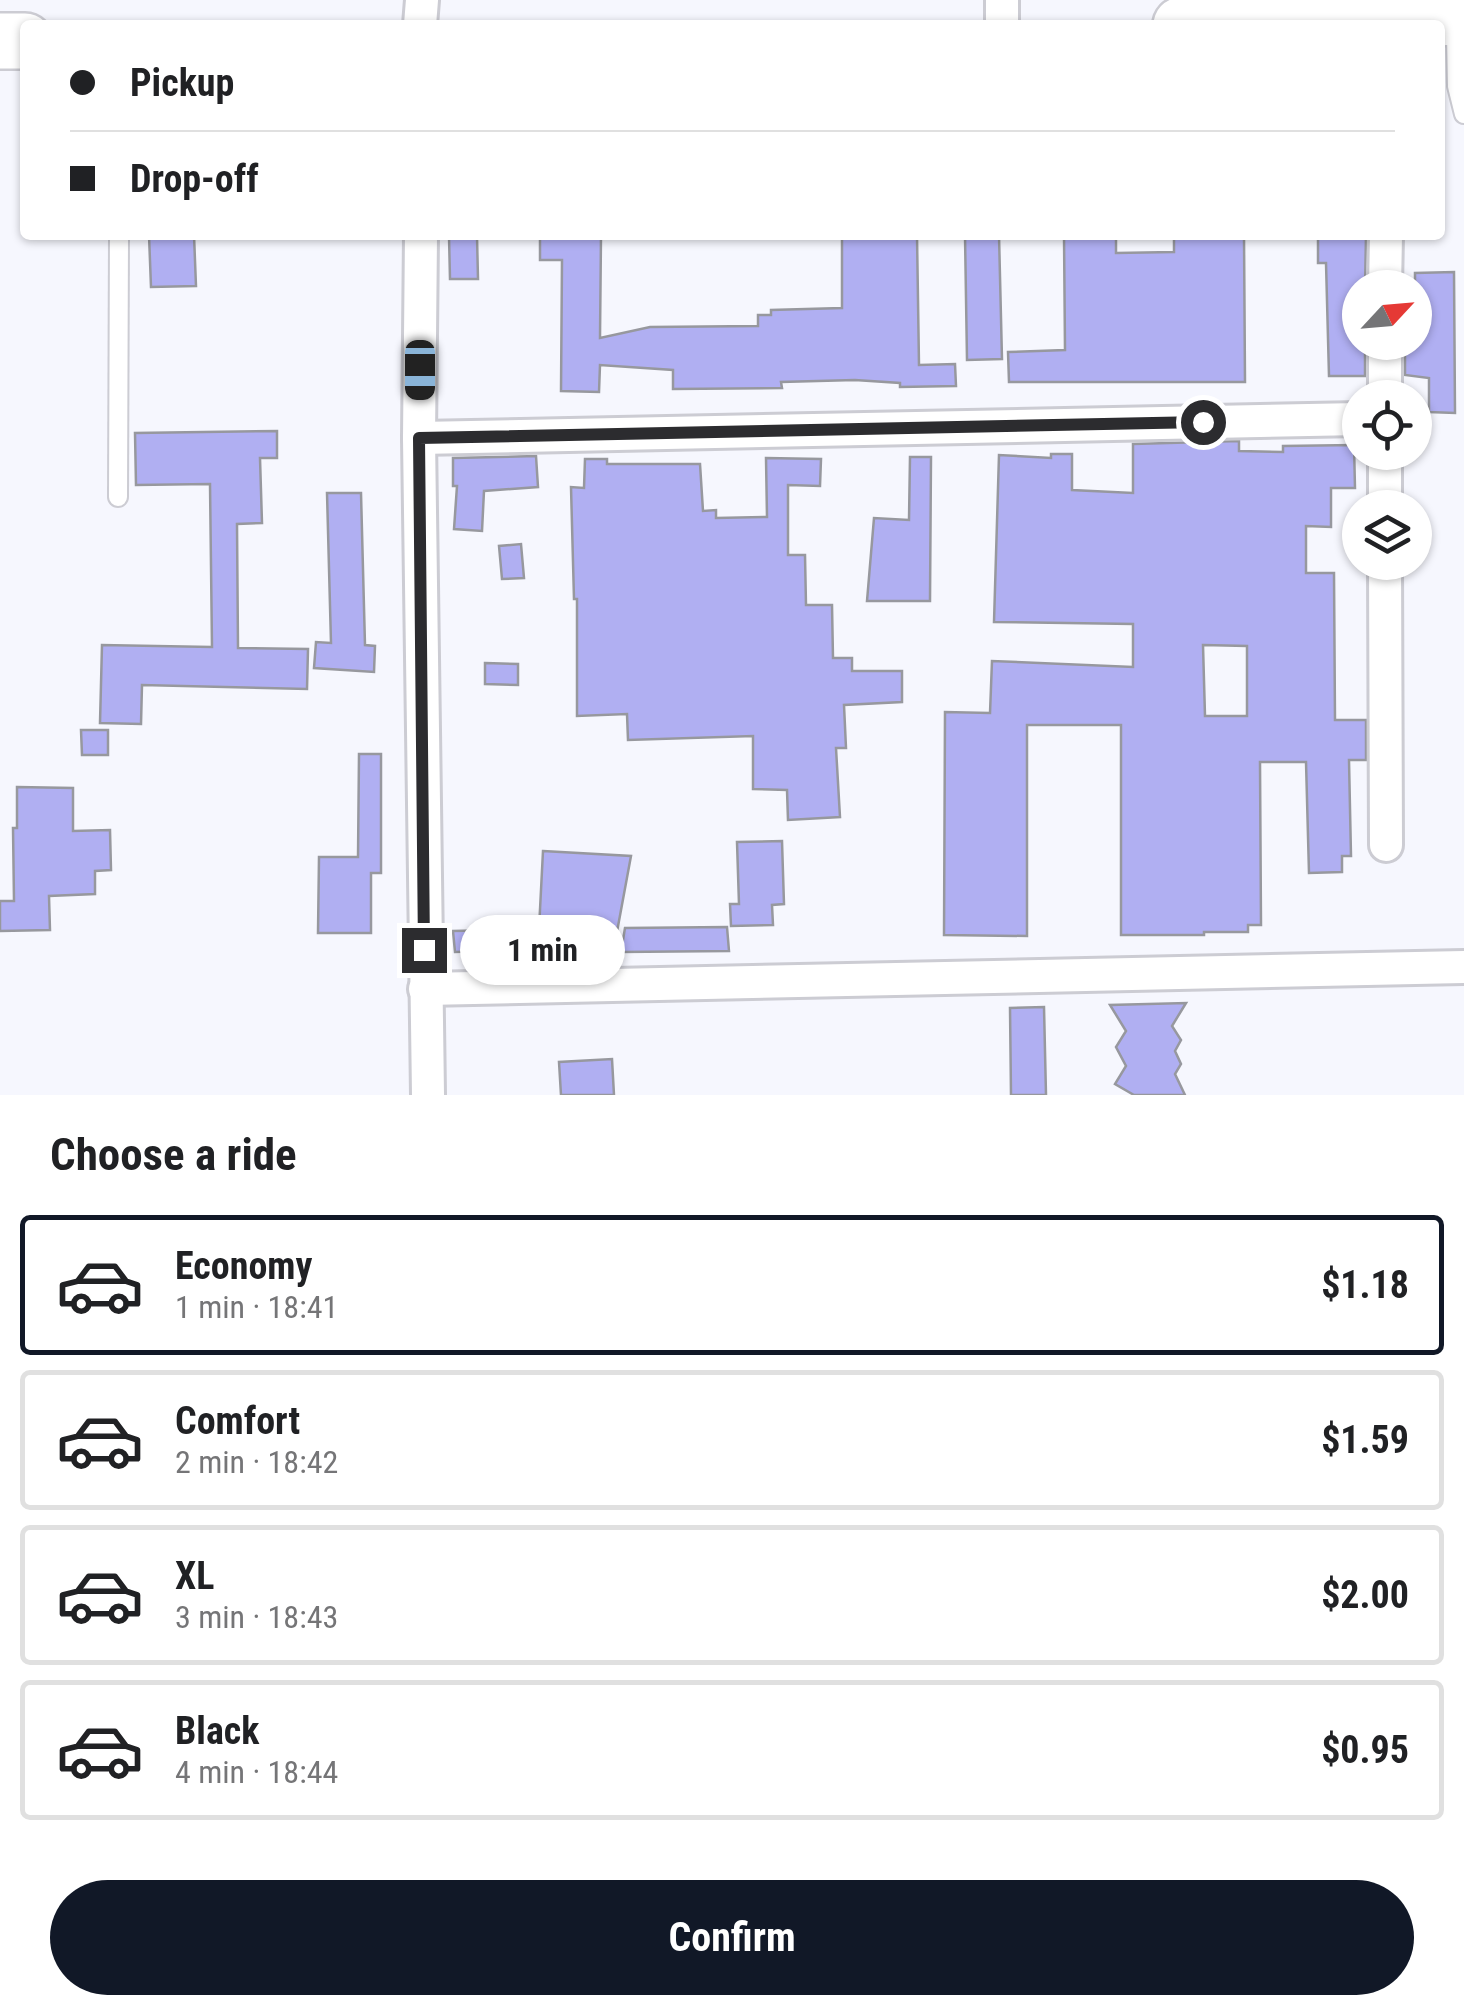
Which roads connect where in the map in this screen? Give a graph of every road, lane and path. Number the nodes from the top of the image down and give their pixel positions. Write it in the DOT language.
graph roads {
  1 [pos="1456,32"];
  2 [pos="1464,114"];
  3 [pos="119,240"];
  4 [pos="421,240"];
  5 [pos="1386,240"];
  6 [pos="1386,270"];
  7 [pos="1342,420"];
  8 [pos="419,438"];
  9 [pos="118,497"];
  10 [pos="1385,580"];
  11 [pos="1386,845"];
  12 [pos="1464,967"];
  13 [pos="425,989"];
  14 [pos="428,1095"];
  1 -- 2 [label="lane"];
  3 -- 9 [label="lane"];
  4 -- 8 [label="street"];
  5 -- 6 [label="street"];
  7 -- 8 [label="street"];
  8 -- 13 [label="street"];
  10 -- 11 [label="street"];
  12 -- 13 [label="street"];
  13 -- 14 [label="street"];
}
